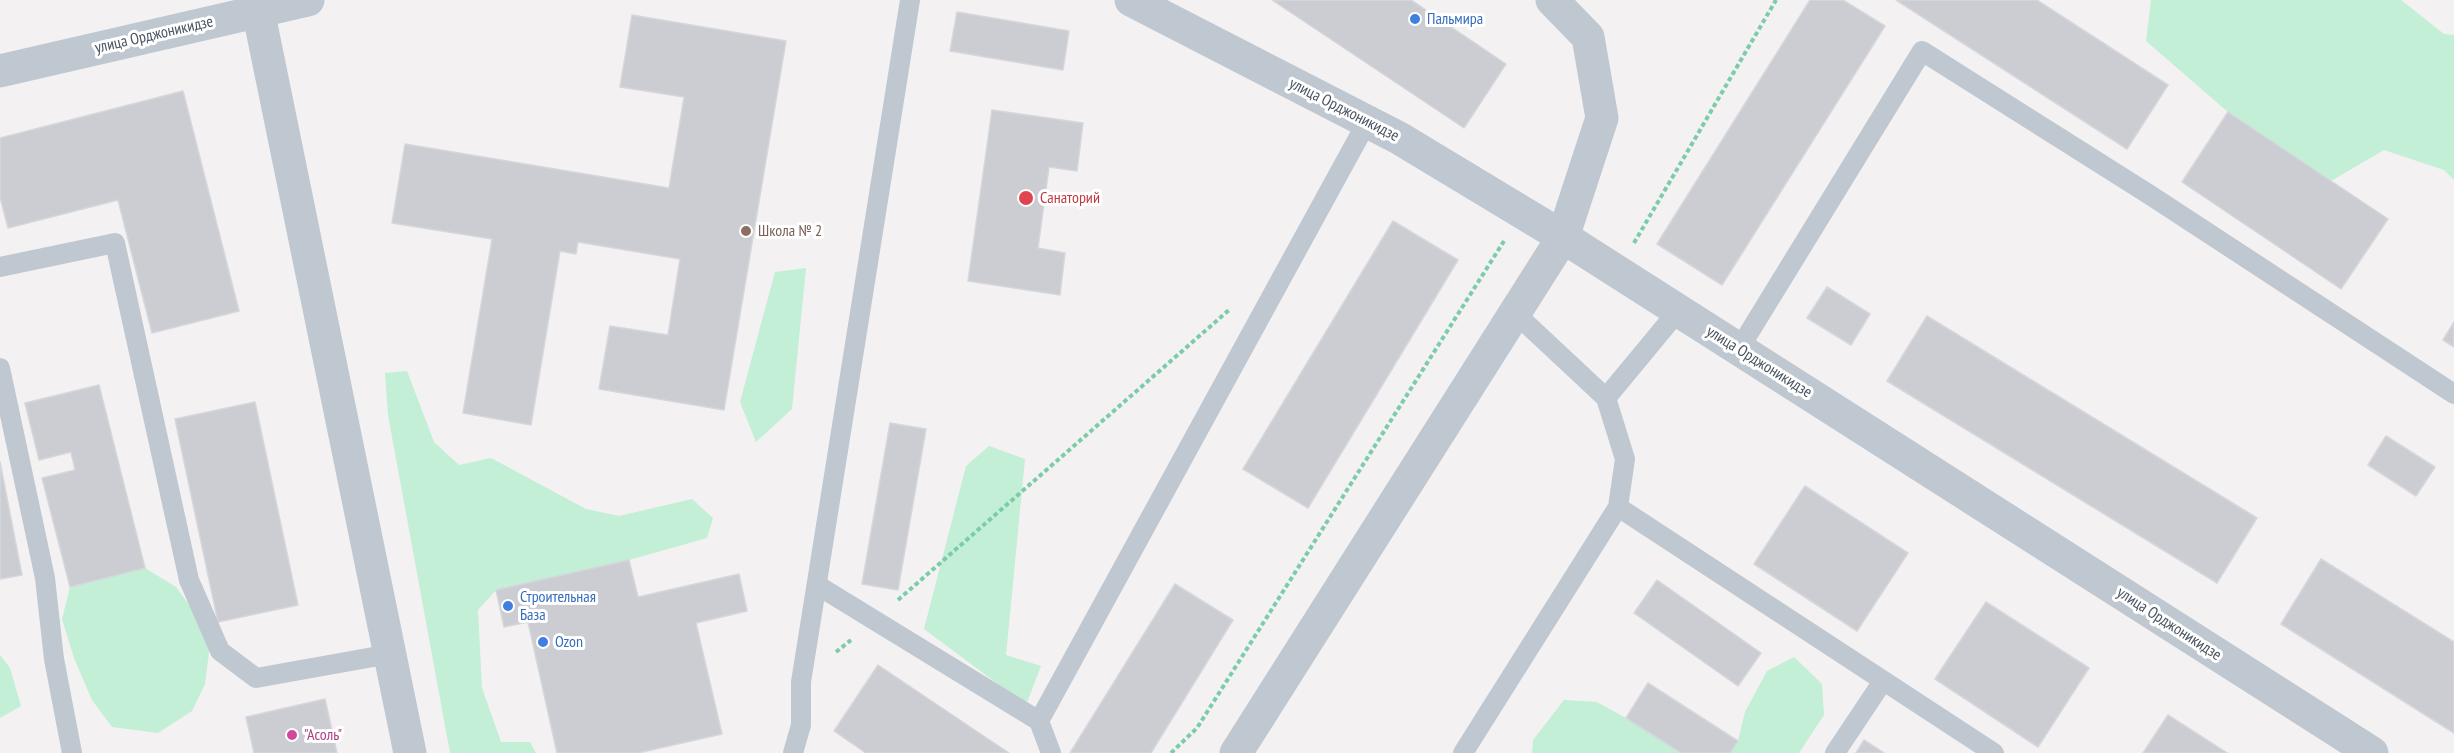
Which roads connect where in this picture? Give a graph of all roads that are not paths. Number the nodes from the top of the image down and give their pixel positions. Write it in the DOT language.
graph roads {
  1 [pos="308,0"];
  2 [pos="910,0"];
  3 [pos="1131,0"];
  4 [pos="1552,0"];
  5 [pos="256,5"];
  6 [pos="0,71"];
  7 [pos="1367,122"];
  8 [pos="1563,237"];
  9 [pos="0,267"];
  10 [pos="1678,311"];
  11 [pos="1515,313"];
  12 [pos="1739,349"];
  13 [pos="0,368"];
  14 [pos="2454,394"];
  15 [pos="1606,398"];
  16 [pos="1618,507"];
  17 [pos="817,585"];
  18 [pos="390,654"];
  19 [pos="1883,681"];
  20 [pos="1039,721"];
  21 [pos="72,753"];
  22 [pos="410,753"];
  23 [pos="793,753"];
  24 [pos="1050,753"];
  25 [pos="1236,753"];
  26 [pos="1463,753"];
  27 [pos="1835,753"];
  28 [pos="1994,753"];
  29 [pos="2372,753"];
  1 -- 5 [label="street, улица Орджоникидзе"];
  2 -- 17 [label="lane"];
  3 -- 7 [label="street, улица Орджоникидзе"];
  4 -- 8 [label="street"];
  5 -- 6 [label="street, улица Орджоникидзе"];
  5 -- 18 [label="street"];
  7 -- 8 [label="street, улица Орджоникидзе"];
  7 -- 20 [label="lane"];
  8 -- 10 [label="street, улица Орджоникидзе"];
  8 -- 11 [label="street"];
  9 -- 18 [label="lane"];
  10 -- 12 [label="street, улица Орджоникидзе"];
  10 -- 15 [label="lane"];
  11 -- 15 [label="lane"];
  11 -- 25 [label="street"];
  12 -- 14 [label="lane"];
  12 -- 29 [label="street, улица Орджоникидзе"];
  13 -- 21 [label="lane"];
  15 -- 16 [label="lane"];
  16 -- 19 [label="lane"];
  16 -- 26 [label="lane"];
  17 -- 20 [label="lane"];
  17 -- 23 [label="lane"];
  18 -- 22 [label="street"];
  19 -- 27 [label="lane"];
  19 -- 28 [label="lane"];
  20 -- 24 [label="lane"];
}
